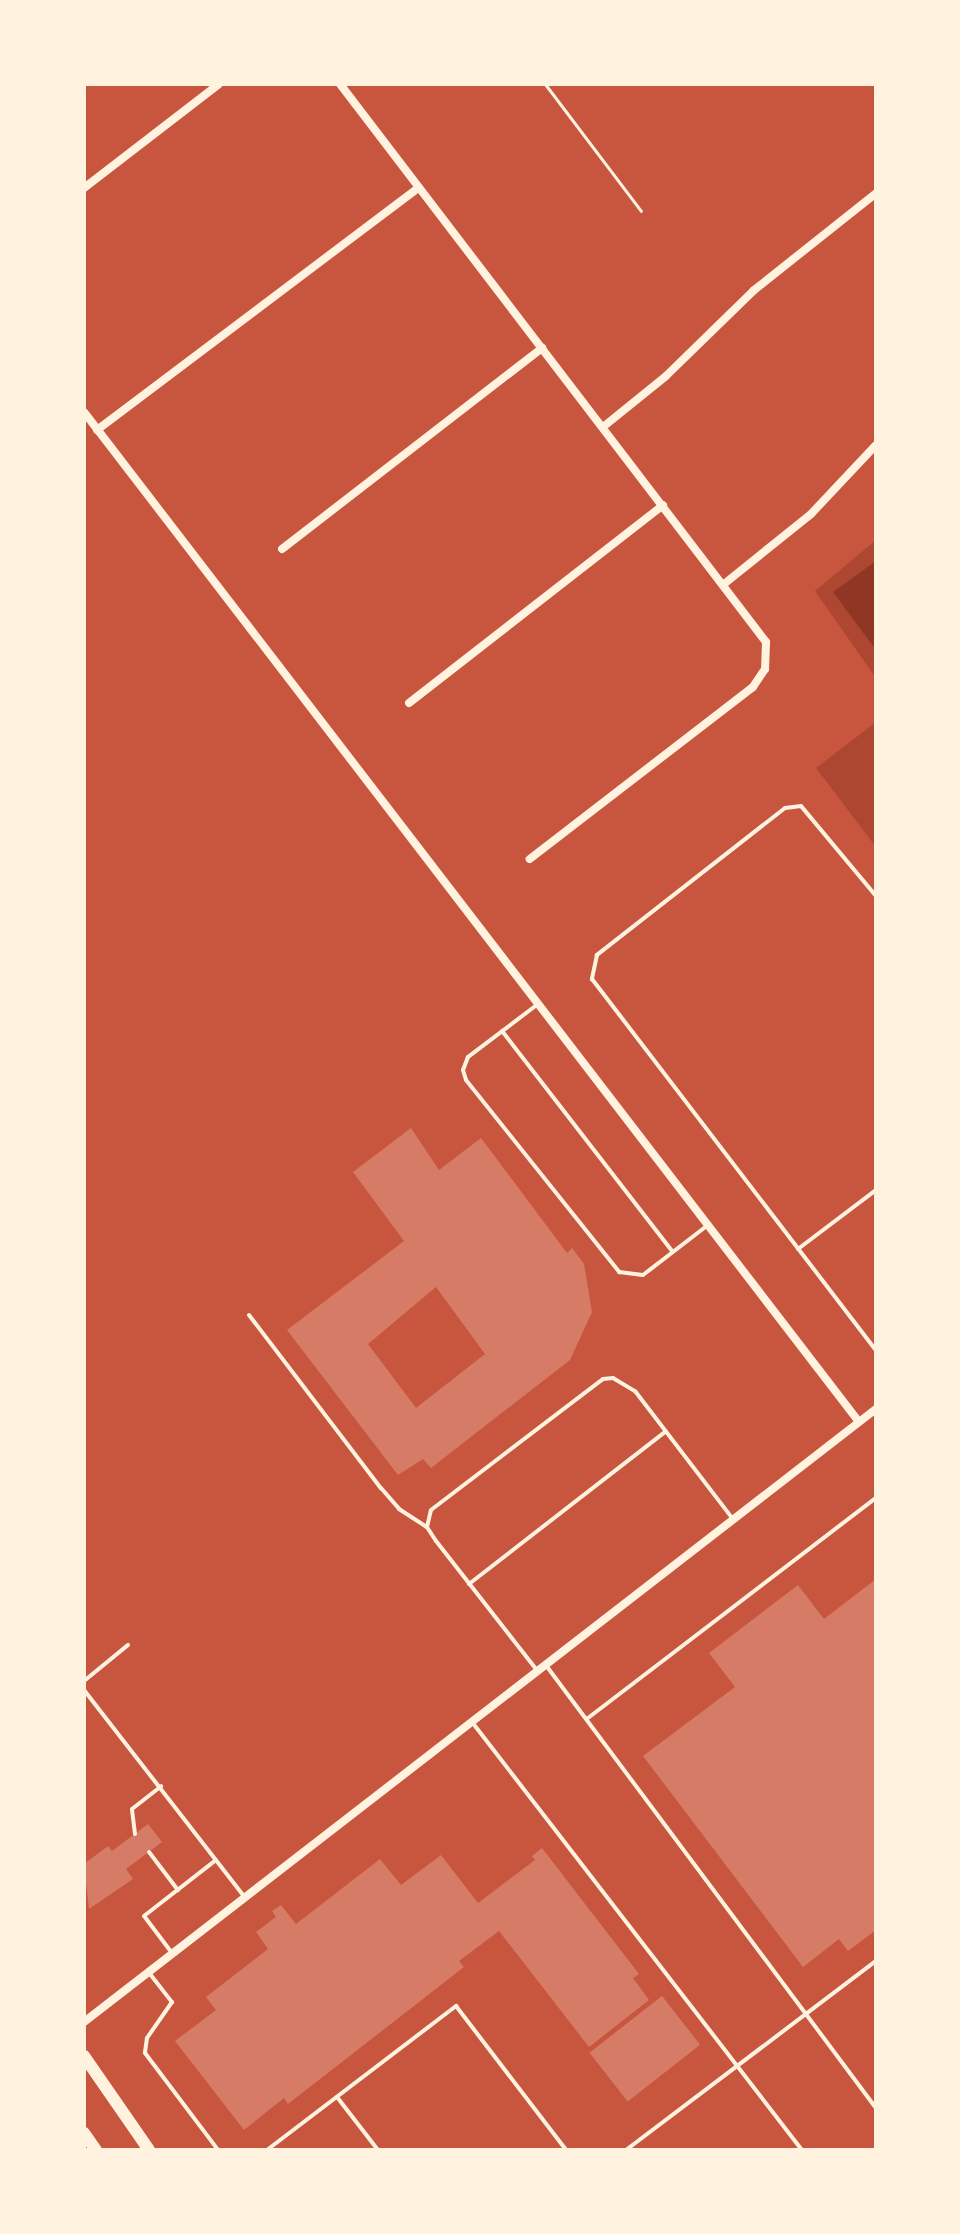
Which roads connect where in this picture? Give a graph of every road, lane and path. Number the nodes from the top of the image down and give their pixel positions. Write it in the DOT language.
graph roads {
  1 [pos="219,84"];
  2 [pos="340,84"];
  3 [pos="545,84"];
  4 [pos="419,187"];
  5 [pos="84,188"];
  6 [pos="876,193"];
  7 [pos="641,211"];
  8 [pos="542,348"];
  9 [pos="84,412"];
  10 [pos="603,427"];
  11 [pos="97,430"];
  12 [pos="876,445"];
  13 [pos="663,505"];
  14 [pos="282,549"];
  15 [pos="724,584"];
  16 [pos="409,703"];
  17 [pos="530,859"];
  18 [pos="876,896"];
  19 [pos="538,1004"];
  20 [pos="502,1031"];
  21 [pos="876,1190"];
  22 [pos="708,1225"];
  23 [pos="798,1249"];
  24 [pos="673,1252"];
  25 [pos="249,1315"];
  26 [pos="876,1351"];
  27 [pos="876,1409"];
  28 [pos="859,1422"];
  29 [pos="666,1431"];
  30 [pos="876,1498"];
  31 [pos="733,1519"];
  32 [pos="427,1527"];
  33 [pos="469,1584"];
  34 [pos="128,1645"];
  35 [pos="545,1663"];
  36 [pos="536,1669"];
  37 [pos="84,1681"];
  38 [pos="84,1690"];
  39 [pos="588,1718"];
  40 [pos="470,1720"];
  41 [pos="161,1786"];
  42 [pos="135,1834"];
  43 [pos="149,1852"];
  44 [pos="216,1860"];
  45 [pos="178,1890"];
  46 [pos="244,1897"];
  47 [pos="172,1953"];
  48 [pos="876,1961"];
  49 [pos="148,1972"];
  50 [pos="805,2015"];
  51 [pos="84,2022"];
  52 [pos="84,2056"];
  53 [pos="737,2066"];
  54 [pos="337,2097"];
  55 [pos="876,2108"];
  56 [pos="84,2133"];
  57 [pos="96,2150"];
  58 [pos="149,2150"];
  59 [pos="218,2150"];
  60 [pos="267,2150"];
  61 [pos="378,2150"];
  62 [pos="566,2150"];
  63 [pos="626,2150"];
  64 [pos="802,2150"];
  1 -- 5 [label="street"];
  2 -- 4 [label="street"];
  3 -- 7 [label="path"];
  4 -- 8 [label="street"];
  4 -- 11 [label="street"];
  6 -- 10 [label="street"];
  8 -- 10 [label="street"];
  8 -- 14 [label="street"];
  9 -- 11 [label="street"];
  10 -- 13 [label="street"];
  11 -- 19 [label="street"];
  12 -- 15 [label="street"];
  13 -- 15 [label="street"];
  13 -- 16 [label="street"];
  15 -- 17 [label="street"];
  18 -- 23 [label="lane"];
  19 -- 20 [label="lane"];
  19 -- 22 [label="street"];
  20 -- 24 [label="lane"];
  20 -- 24 [label="lane"];
  21 -- 23 [label="lane"];
  22 -- 24 [label="lane"];
  22 -- 28 [label="street"];
  23 -- 26 [label="lane"];
  25 -- 32 [label="lane"];
  27 -- 28 [label="street"];
  28 -- 31 [label="street"];
  29 -- 31 [label="lane"];
  29 -- 32 [label="lane"];
  29 -- 33 [label="lane"];
  30 -- 39 [label="lane"];
  31 -- 35 [label="street"];
  32 -- 33 [label="lane"];
  33 -- 36 [label="lane"];
  34 -- 37 [label="lane"];
  35 -- 36 [label="street"];
  35 -- 39 [label="lane"];
  36 -- 40 [label="street"];
  38 -- 41 [label="lane"];
  39 -- 50 [label="lane"];
  40 -- 46 [label="street"];
  40 -- 53 [label="lane"];
  41 -- 42 [label="lane"];
  41 -- 44 [label="lane"];
  43 -- 45 [label="lane"];
  44 -- 45 [label="lane"];
  44 -- 46 [label="lane"];
  45 -- 47 [label="lane"];
  46 -- 47 [label="street"];
  47 -- 49 [label="street"];
  48 -- 50 [label="lane"];
  49 -- 51 [label="street"];
  49 -- 59 [label="lane"];
  50 -- 53 [label="lane"];
  50 -- 55 [label="lane"];
  52 -- 58 [label="main road"];
  53 -- 63 [label="lane"];
  53 -- 64 [label="lane"];
  54 -- 60 [label="lane"];
  54 -- 61 [label="lane"];
  54 -- 62 [label="lane"];
  56 -- 57 [label="main road"];
}
